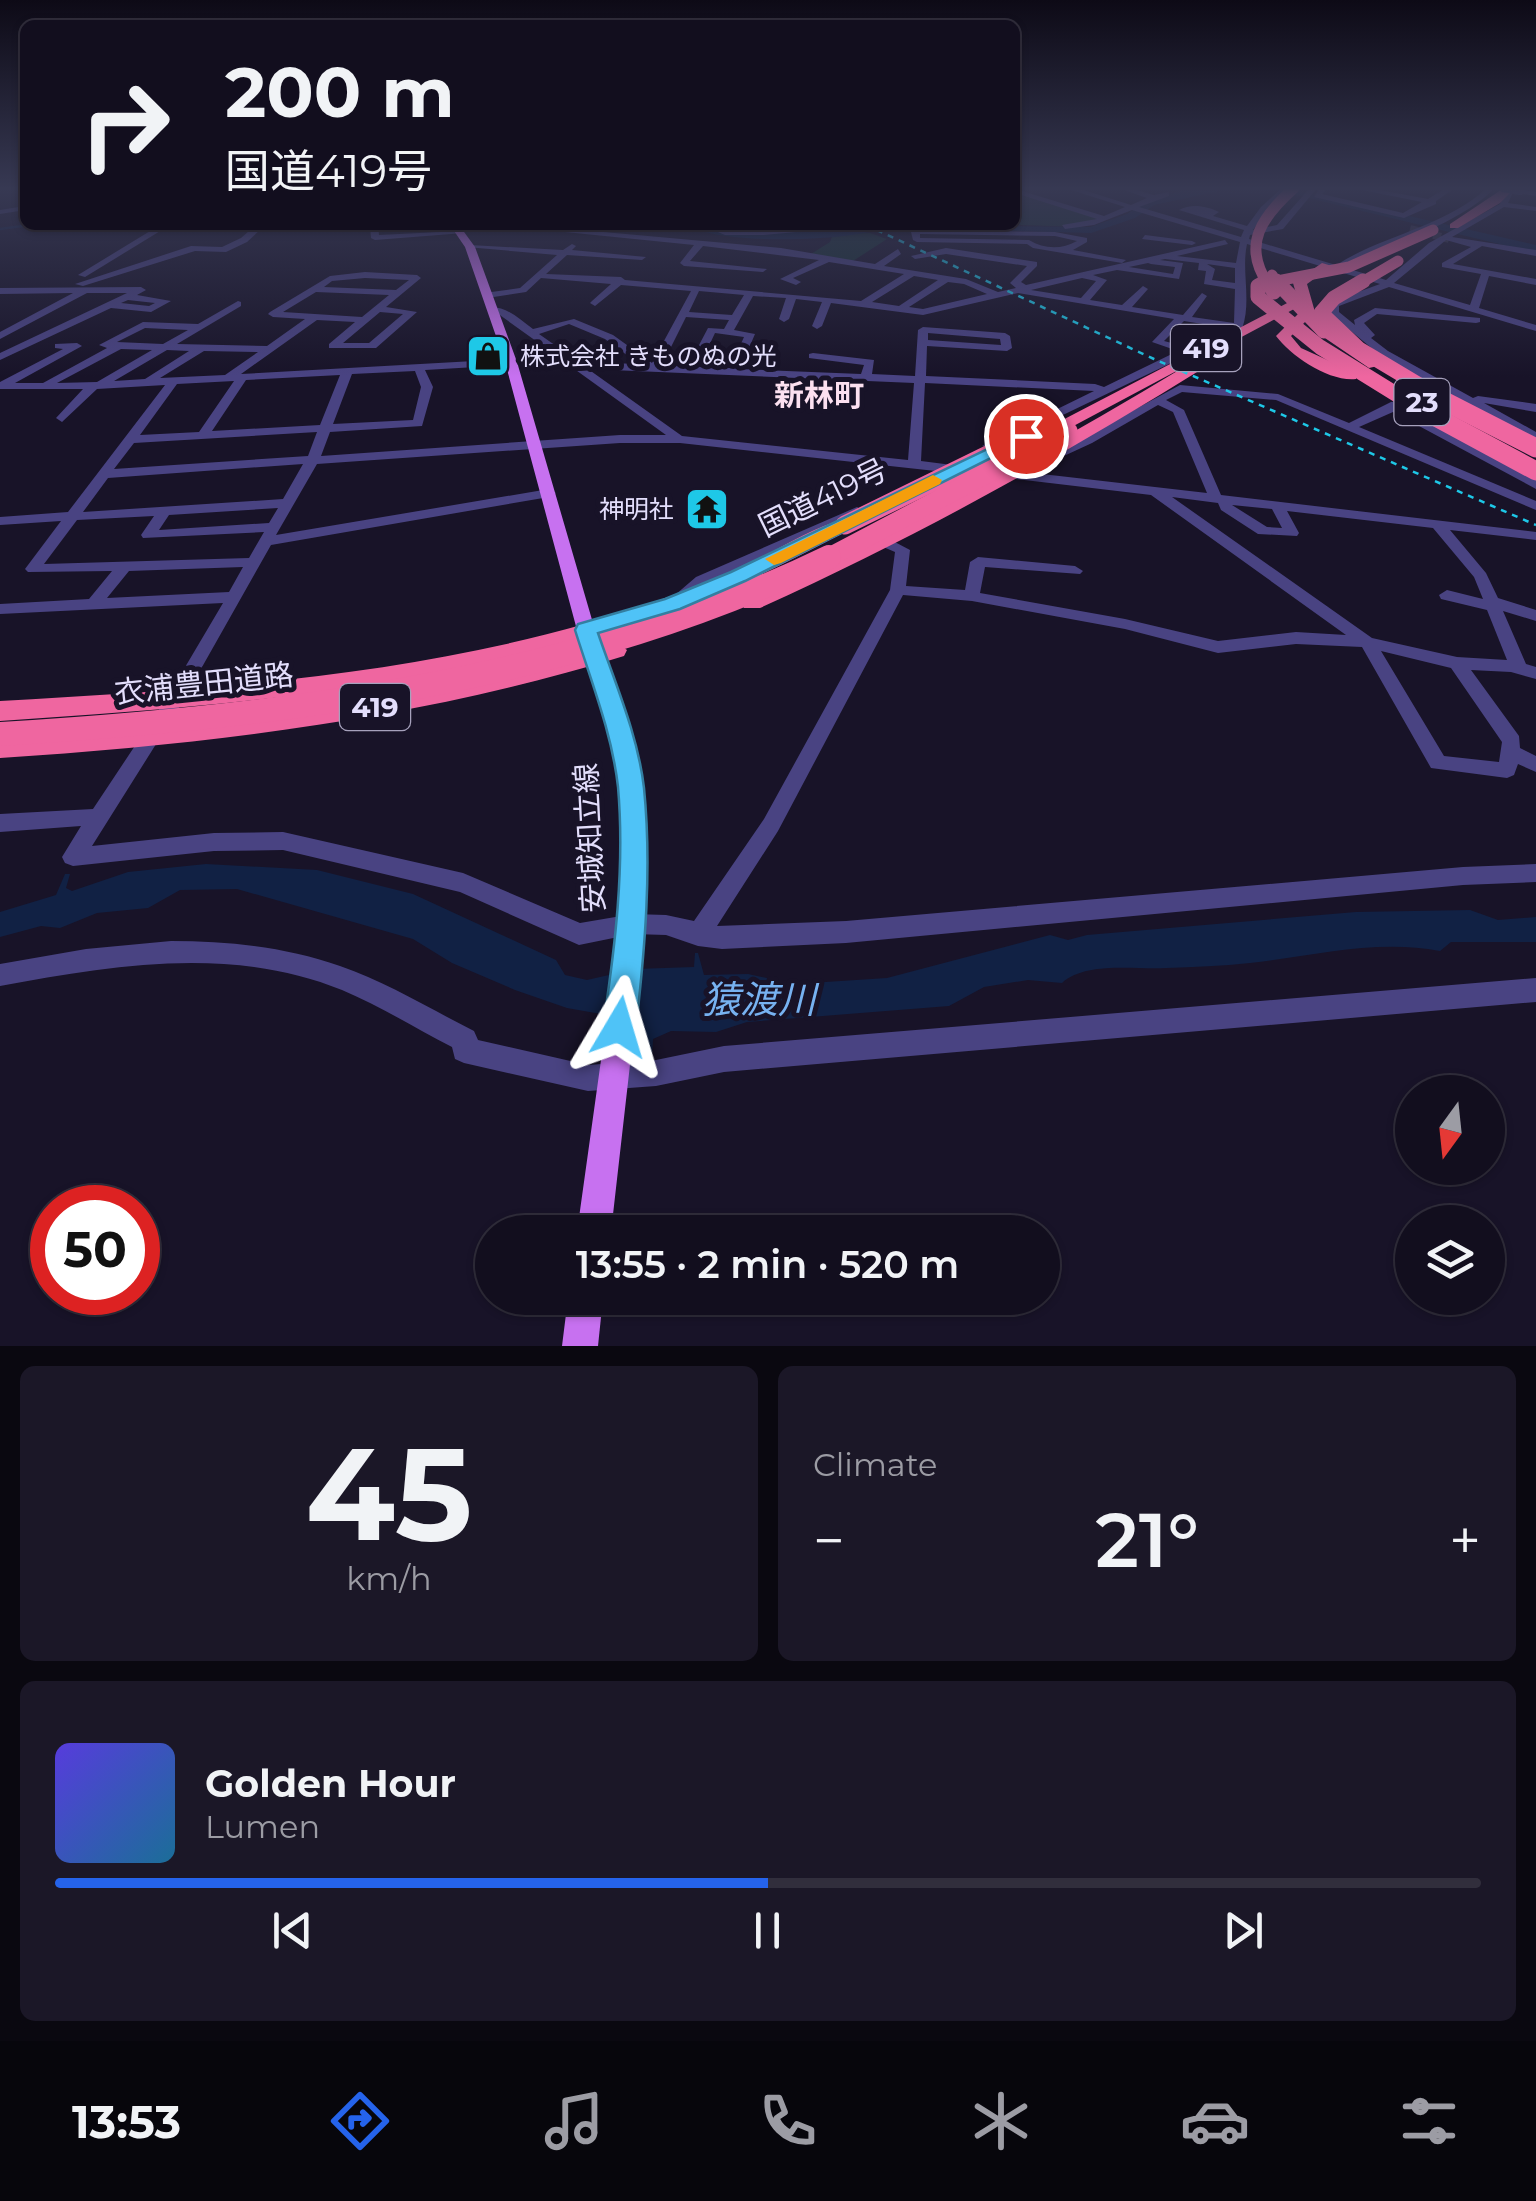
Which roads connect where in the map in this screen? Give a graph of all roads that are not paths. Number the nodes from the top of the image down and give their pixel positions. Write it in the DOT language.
graph roads {
  1 [pos="123,251"];
  2 [pos="185,251"];
  3 [pos="471,251"];
  4 [pos="543,251"];
  5 [pos="649,251"];
  6 [pos="694,251"];
  7 [pos="769,251"];
  8 [pos="942,251"];
  9 [pos="951,251"];
  10 [pos="1071,251"];
  11 [pos="1175,251"];
  12 [pos="1244,251"];
  13 [pos="1254,251"];
  14 [pos="1265,251"];
  15 [pos="1288,251"];
  16 [pos="1380,251"];
  17 [pos="1389,251"];
  18 [pos="1400,251"];
  19 [pos="1407,251"];
  20 [pos="1418,251"];
  21 [pos="1470,251"];
  22 [pos="566,252"];
  23 [pos="781,252"];
  24 [pos="898,252"];
  25 [pos="1157,255"];
  26 [pos="914,256"];
  27 [pos="642,257"];
  28 [pos="829,259"];
  29 [pos="1137,260"];
  30 [pos="1204,261"];
  31 [pos="1242,266"];
  32 [pos="1326,266"];
  33 [pos="1109,267"];
  34 [pos="882,268"];
  35 [pos="763,269"];
  36 [pos="912,273"];
  37 [pos="1486,273"];
  38 [pos="1080,274"];
  39 [pos="542,276"];
  40 [pos="947,278"];
  41 [pos="870,279"];
  42 [pos="618,282"];
  43 [pos="796,282"];
  44 [pos="1536,282"];
  45 [pos="1386,285"];
  46 [pos="934,286"];
  47 [pos="1240,287"];
  48 [pos="314,289"];
  49 [pos="696,289"];
  50 [pos="853,289"];
  51 [pos="1019,289"];
  52 [pos="1143,289"];
  53 [pos="61,290"];
  54 [pos="87,290"];
  55 [pos="0,291"];
  56 [pos="747,292"];
  57 [pos="961,292"];
  58 [pos="398,293"];
  59 [pos="996,294"];
  60 [pos="792,296"];
  61 [pos="1202,296"];
  62 [pos="126,297"];
  63 [pos="831,299"];
  64 [pos="490,302"];
  65 [pos="1084,302"];
  66 [pos="594,303"];
  67 [pos="864,303"];
  68 [pos="238,304"];
  69 [pos="290,304"];
  70 [pos="110,305"];
  71 [pos="884,306"];
  72 [pos="902,308"];
  73 [pos="1125,308"];
  74 [pos="1294,308"];
  75 [pos="377,310"];
  76 [pos="1473,311"];
  77 [pos="923,312"];
  78 [pos="1334,313"];
  79 [pos="682,314"];
  80 [pos="315,317"];
  81 [pos="872,317"];
  82 [pos="735,318"];
  83 [pos="1184,318"];
  84 [pos="784,319"];
  85 [pos="364,320"];
  86 [pos="817,326"];
  87 [pos="200,327"];
  88 [pos="1238,327"];
  89 [pos="923,330"];
  90 [pos="1536,330"];
  91 [pos="728,332"];
  92 [pos="532,333"];
  93 [pos="0,336"];
  94 [pos="922,344"];
  95 [pos="59,346"];
  96 [pos="119,346"];
  97 [pos="164,347"];
  98 [pos="200,348"];
  99 [pos="238,349"];
  100 [pos="269,349"];
  101 [pos="1384,353"];
  102 [pos="1197,356"];
  103 [pos="0,357"];
  104 [pos="511,362"];
  105 [pos="577,365"];
  106 [pos="1005,365"];
  107 [pos="1408,365"];
  108 [pos="420,368"];
  109 [pos="654,370"];
  110 [pos="690,371"];
  111 [pos="347,372"];
  112 [pos="714,372"];
  113 [pos="733,373"];
  114 [pos="807,375"];
  115 [pos="865,376"];
  116 [pos="228,378"];
  117 [pos="242,378"];
  118 [pos="919,378"];
  119 [pos="194,380"];
  120 [pos="174,381"];
  121 [pos="1007,382"];
  122 [pos="148,383"];
  123 [pos="95,385"];
  124 [pos="0,386"];
  125 [pos="15,387"];
  126 [pos="43,388"];
  127 [pos="704,390"];
  128 [pos="0,395"];
  129 [pos="1130,396"];
  130 [pos="1464,399"];
  131 [pos="1391,406"];
  132 [pos="1536,408"];
  133 [pos="62,418"];
  134 [pos="387,424"];
  135 [pos="1060,426"];
  136 [pos="1352,426"];
  137 [pos="328,428"];
  138 [pos="202,436"];
  139 [pos="680,439"];
  140 [pos="134,440"];
  141 [pos="534,444"];
  142 [pos="1536,445"];
  143 [pos="1046,454"];
  144 [pos="350,456"];
  145 [pos="313,459"];
  146 [pos="1536,463"];
  147 [pos="919,465"];
  148 [pos="942,468"];
  149 [pos="106,474"];
  150 [pos="1008,474"];
  151 [pos="1536,478"];
  152 [pos="1153,490"];
  153 [pos="549,493"];
  154 [pos="1220,498"];
  155 [pos="287,503"];
  156 [pos="1276,504"];
  157 [pos="1536,506"];
  158 [pos="164,511"];
  159 [pos="73,517"];
  160 [pos="0,521"];
  161 [pos="1436,524"];
  162 [pos="272,528"];
  163 [pos="1536,536"];
  164 [pos="264,542"];
  165 [pos="886,543"];
  166 [pos="252,562"];
  167 [pos="122,569"];
  168 [pos="1075,571"];
  169 [pos="898,590"];
  170 [pos="1447,595"];
  171 [pos="972,596"];
  172 [pos="233,597"];
  173 [pos="94,604"];
  174 [pos="673,604"];
  175 [pos="1492,604"];
  176 [pos="0,609"];
  177 [pos="1536,616"];
  178 [pos="586,630"];
  179 [pos="1366,642"];
  180 [pos="596,656"];
  181 [pos="1457,663"];
  182 [pos="1531,672"];
  183 [pos="174,701"];
  184 [pos="0,710"];
  185 [pos="0,725"];
  186 [pos="0,734"];
  187 [pos="149,735"];
  188 [pos="0,748"];
  189 [pos="1510,752"];
  190 [pos="1536,764"];
  191 [pos="98,817"];
  192 [pos="0,823"];
  193 [pos="1536,873"];
  194 [pos="632,930"];
  195 [pos="698,935"];
  196 [pos="0,975"];
  197 [pos="1536,990"];
  198 [pos="614,1066"];
  199 [pos="596,1215"];
  200 [pos="584,1315"];
  201 [pos="580,1346"];
  1 -- 53 [label="street"];
  2 -- 53 [label="street"];
  3 -- 64 [label="main road, 安城知立線"];
  4 -- 22 [label="street"];
  5 -- 27 [label="street"];
  6 -- 35 [label="street"];
  7 -- 23 [label="street"];
  8 -- 26 [label="street"];
  9 -- 51 [label="street"];
  10 -- 29 [label="street"];
  11 -- 25 [label="street"];
  12 -- 31 [label="street"];
  13 -- 146 [label="highway, 23, bridge"];
  14 -- 142 [label="highway, 23, bridge"];
  15 -- 32 [label="street"];
  16 -- 32 [label="street"];
  17 -- 151 [label="highway, bridge"];
  18 -- 74 [label="highway, 国道419号 / 419, bridge"];
  19 -- 142 [label="highway, bridge"];
  20 -- 45 [label="street"];
  21 -- 37 [label="street"];
  22 -- 27 [label="street"];
  22 -- 39 [label="street"];
  23 -- 28 [label="street"];
  23 -- 35 [label="street"];
  24 -- 34 [label="street"];
  25 -- 29 [label="street"];
  25 -- 30 [label="street"];
  27 -- 42 [label="street"];
  28 -- 34 [label="street"];
  28 -- 43 [label="street"];
  29 -- 33 [label="street"];
  29 -- 33 [label="street"];
  30 -- 31 [label="street"];
  30 -- 47 [label="street"];
  31 -- 47 [label="street"];
  32 -- 45 [label="street"];
  32 -- 151 [label="highway, bridge"];
  33 -- 38 [label="street"];
  34 -- 36 [label="street"];
  34 -- 41 [label="street"];
  35 -- 56 [label="street"];
  36 -- 40 [label="street"];
  36 -- 67 [label="street"];
  37 -- 44 [label="street"];
  37 -- 76 [label="street"];
  38 -- 51 [label="street"];
  38 -- 65 [label="street"];
  39 -- 42 [label="street"];
  39 -- 64 [label="street"];
  40 -- 46 [label="street"];
  40 -- 59 [label="street"];
  42 -- 49 [label="street"];
  42 -- 66 [label="street"];
  45 -- 76 [label="street"];
  45 -- 78 [label="street"];
  46 -- 57 [label="street"];
  46 -- 72 [label="street"];
  47 -- 88 [label="street"];
  48 -- 58 [label="street"];
  48 -- 58 [label="street"];
  48 -- 69 [label="street"];
  49 -- 56 [label="street"];
  49 -- 79 [label="street"];
  50 -- 63 [label="street"];
  51 -- 59 [label="street"];
  51 -- 65 [label="street"];
  52 -- 73 [label="street"];
  53 -- 54 [label="street"];
  53 -- 55 [label="street"];
  54 -- 62 [label="street"];
  54 -- 93 [label="street"];
  56 -- 60 [label="street"];
  56 -- 82 [label="street"];
  58 -- 75 [label="street"];
  59 -- 77 [label="street"];
  60 -- 63 [label="street"];
  60 -- 84 [label="street"];
  61 -- 83 [label="street"];
  62 -- 70 [label="street"];
  62 -- 70 [label="street"];
  63 -- 67 [label="street"];
  63 -- 86 [label="street"];
  64 -- 92 [label="street"];
  64 -- 104 [label="main road, 安城知立線"];
  65 -- 73 [label="street"];
  67 -- 71 [label="street"];
  68 -- 87 [label="street"];
  69 -- 75 [label="street"];
  69 -- 80 [label="street"];
  70 -- 103 [label="street"];
  71 -- 72 [label="street"];
  71 -- 81 [label="street"];
  72 -- 77 [label="street"];
  73 -- 83 [label="street"];
  74 -- 102 [label="highway, 国道419号 / 419"];
  74 -- 129 [label="highway, 国道419号 / 419"];
  75 -- 85 [label="street"];
  75 -- 85 [label="street"];
  76 -- 90 [label="street"];
  77 -- 89 [label="street"];
  78 -- 101 [label="street"];
  78 -- 107 [label="highway"];
  79 -- 82 [label="street"];
  79 -- 109 [label="street"];
  80 -- 85 [label="street"];
  80 -- 100 [label="street"];
  82 -- 91 [label="street"];
  83 -- 88 [label="street"];
  83 -- 102 [label="street"];
  87 -- 96 [label="street"];
  87 -- 97 [label="street"];
  88 -- 102 [label="street"];
  89 -- 94 [label="street"];
  89 -- 94 [label="street"];
  90 -- 107 [label="street"];
  91 -- 110 [label="street"];
  91 -- 113 [label="street"];
  92 -- 105 [label="street"];
  92 -- 109 [label="street"];
  94 -- 118 [label="street"];
  95 -- 124 [label="street"];
  96 -- 97 [label="street"];
  96 -- 126 [label="street"];
  97 -- 98 [label="street"];
  97 -- 123 [label="street"];
  98 -- 99 [label="street"];
  98 -- 122 [label="street"];
  99 -- 100 [label="street"];
  99 -- 119 [label="street"];
  100 -- 116 [label="street"];
  101 -- 107 [label="street"];
  101 -- 130 [label="street"];
  102 -- 129 [label="highway, 国道419号 / 419"];
  102 -- 129 [label="street"];
  102 -- 143 [label="highway, 国道419号 / 419"];
  104 -- 105 [label="street"];
  104 -- 108 [label="street"];
  104 -- 141 [label="main road, 安城知立線"];
  105 -- 109 [label="street"];
  105 -- 139 [label="street"];
  106 -- 121 [label="street"];
  107 -- 132 [label="street"];
  107 -- 142 [label="highway, bridge"];
  108 -- 111 [label="street"];
  108 -- 134 [label="street"];
  109 -- 110 [label="street"];
  110 -- 112 [label="street"];
  111 -- 117 [label="street"];
  111 -- 137 [label="street"];
  112 -- 113 [label="street"];
  112 -- 127 [label="street"];
  113 -- 114 [label="street"];
  114 -- 115 [label="street"];
  114 -- 115 [label="street"];
  115 -- 118 [label="street"];
  116 -- 117 [label="street"];
  116 -- 119 [label="street"];
  117 -- 138 [label="street"];
  118 -- 121 [label="street"];
  118 -- 147 [label="street"];
  119 -- 120 [label="street"];
  120 -- 122 [label="street"];
  120 -- 140 [label="street"];
  121 -- 129 [label="street"];
  122 -- 123 [label="street"];
  123 -- 126 [label="street"];
  123 -- 133 [label="street"];
  124 -- 125 [label="street"];
  125 -- 126 [label="street"];
  125 -- 128 [label="street"];
  129 -- 135 [label="highway, 国道419号 / 419"];
  129 -- 136 [label="street"];
  129 -- 143 [label="street"];
  129 -- 148 [label="street"];
  129 -- 154 [label="street"];
  129 -- 186 [label="highway, 衣浦豊田道路 / 419, bridge"];
  130 -- 131 [label="street"];
  130 -- 142 [label="street"];
  131 -- 136 [label="street"];
  131 -- 151 [label="street"];
  134 -- 137 [label="street"];
  134 -- 144 [label="street"];
  135 -- 174 [label="highway, 国道419号 / 419, bridge"];
  135 -- 185 [label="highway, 衣浦豊田道路 / 419, bridge"];
  136 -- 157 [label="street"];
  137 -- 138 [label="street"];
  137 -- 145 [label="street"];
  138 -- 140 [label="street"];
  139 -- 141 [label="street"];
  139 -- 147 [label="street"];
  140 -- 149 [label="street"];
  141 -- 144 [label="street"];
  141 -- 153 [label="main road, 安城知立線"];
  143 -- 150 [label="highway, 国道419号 / 419"];
  144 -- 145 [label="street"];
  145 -- 149 [label="street"];
  145 -- 155 [label="street"];
  147 -- 148 [label="street"];
  147 -- 174 [label="street"];
  148 -- 150 [label="street"];
  149 -- 159 [label="street"];
  150 -- 152 [label="street"];
  150 -- 165 [label="highway, 国道419号 / 419"];
  152 -- 154 [label="street"];
  152 -- 179 [label="street"];
  153 -- 164 [label="street"];
  153 -- 178 [label="main road, 安城知立線"];
  154 -- 156 [label="street"];
  154 -- 156 [label="street"];
  155 -- 158 [label="street"];
  155 -- 162 [label="street"];
  156 -- 161 [label="street"];
  158 -- 159 [label="street"];
  158 -- 162 [label="street"];
  159 -- 160 [label="street"];
  159 -- 167 [label="street"];
  161 -- 163 [label="street"];
  161 -- 175 [label="street"];
  162 -- 164 [label="street"];
  164 -- 166 [label="street"];
  165 -- 169 [label="street"];
  165 -- 180 [label="highway, 国道419号 / 419"];
  166 -- 167 [label="street"];
  166 -- 172 [label="street"];
  167 -- 173 [label="street"];
  168 -- 171 [label="street"];
  169 -- 171 [label="street"];
  169 -- 195 [label="street"];
  170 -- 175 [label="street"];
  171 -- 179 [label="street"];
  172 -- 173 [label="street"];
  172 -- 183 [label="street"];
  173 -- 176 [label="street"];
  174 -- 178 [label="highway, 国道419号 / 419"];
  175 -- 177 [label="street"];
  175 -- 182 [label="street"];
  178 -- 180 [label="main road, 安城知立線"];
  178 -- 183 [label="highway, 国道419号 / 419"];
  179 -- 181 [label="street"];
  179 -- 189 [label="street"];
  180 -- 187 [label="highway, 国道419号 / 419"];
  180 -- 194 [label="main road, 安城知立線"];
  181 -- 182 [label="street"];
  181 -- 189 [label="street"];
  183 -- 184 [label="highway, 国道419号 / 419"];
  183 -- 187 [label="street"];
  187 -- 188 [label="highway, 国道419号 / 419"];
  187 -- 191 [label="street"];
  189 -- 190 [label="street"];
  191 -- 192 [label="street"];
  191 -- 194 [label="street"];
  193 -- 195 [label="street"];
  194 -- 195 [label="street"];
  194 -- 198 [label="main road, 安城知立線"];
  196 -- 198 [label="street"];
  197 -- 198 [label="street"];
  198 -- 199 [label="main road, 安城知立線"];
  200 -- 201 [label="main road"];
}
